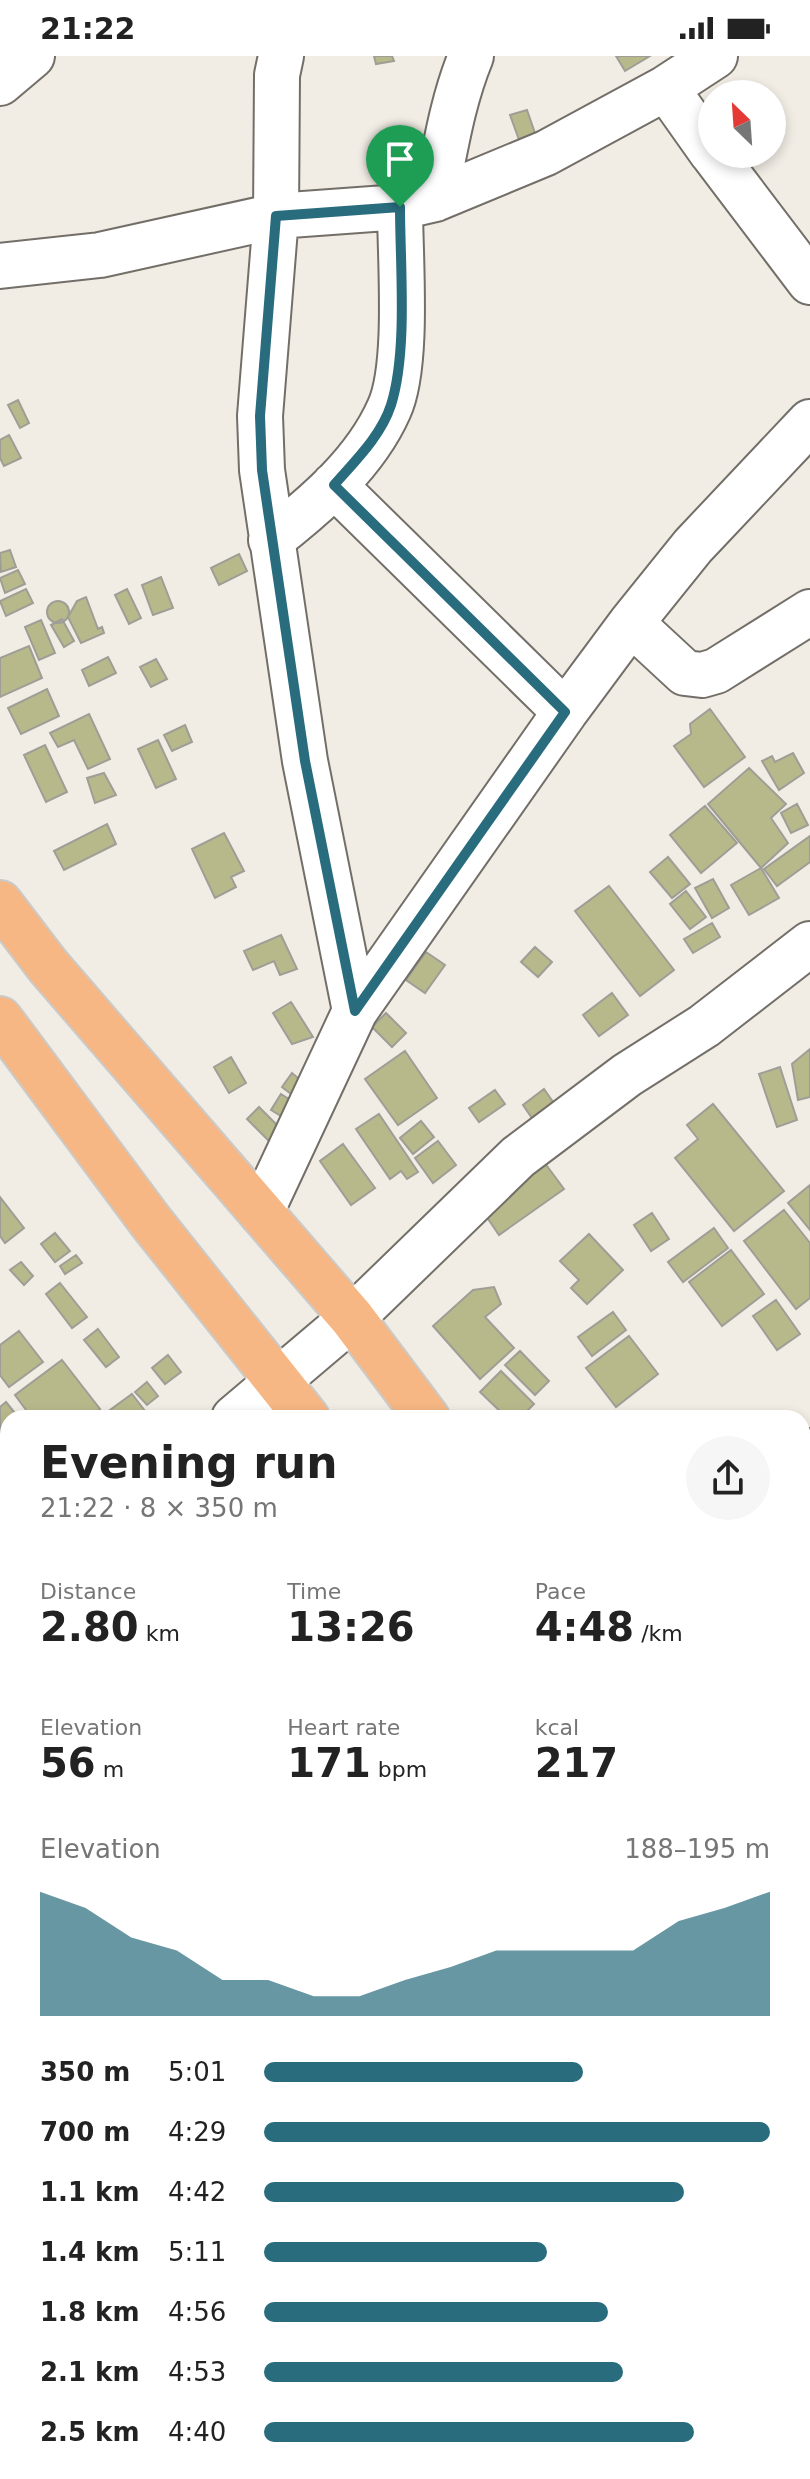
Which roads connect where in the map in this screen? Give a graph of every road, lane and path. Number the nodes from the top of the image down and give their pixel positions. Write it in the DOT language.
graph roads {
  1 [pos="32,56"];
  2 [pos="281,56"];
  3 [pos="471,56"];
  4 [pos="715,56"];
  5 [pos="0,83"];
  6 [pos="666,88"];
  7 [pos="698,133"];
  8 [pos="723,168"];
  9 [pos="418,203"];
  10 [pos="276,216"];
  11 [pos="3,256"];
  12 [pos="810,282"];
  13 [pos="810,422"];
  14 [pos="334,485"];
  15 [pos="271,540"];
  16 [pos="810,612"];
  17 [pos="631,623"];
  18 [pos="565,712"];
  19 [pos="0,903"];
  20 [pos="810,944"];
  21 [pos="355,1011"];
  22 [pos="0,1019"];
  23 [pos="261,1212"];
  24 [pos="352,1318"];
  25 [pos="278,1381"];
  26 [pos="244,1410"];
  27 [pos="301,1410"];
  28 [pos="421,1410"];
  1 -- 5 [label="street"];
  2 -- 10 [label="street"];
  3 -- 9 [label="street"];
  4 -- 6 [label="street"];
  6 -- 7 [label="street"];
  6 -- 9 [label="street"];
  8 -- 12 [label="street"];
  9 -- 10 [label="street"];
  9 -- 14 [label="street"];
  10 -- 11 [label="street"];
  10 -- 15 [label="street"];
  13 -- 17 [label="street"];
  14 -- 15 [label="street"];
  14 -- 18 [label="street"];
  15 -- 21 [label="street"];
  16 -- 17 [label="street"];
  17 -- 18 [label="street"];
  18 -- 21 [label="street"];
  19 -- 23 [label="main road"];
  20 -- 24 [label="street"];
  21 -- 23 [label="street"];
  22 -- 25 [label="main road"];
  23 -- 24 [label="main road"];
  24 -- 25 [label="street"];
  24 -- 28 [label="main road"];
  25 -- 26 [label="street"];
  25 -- 27 [label="main road"];
}
